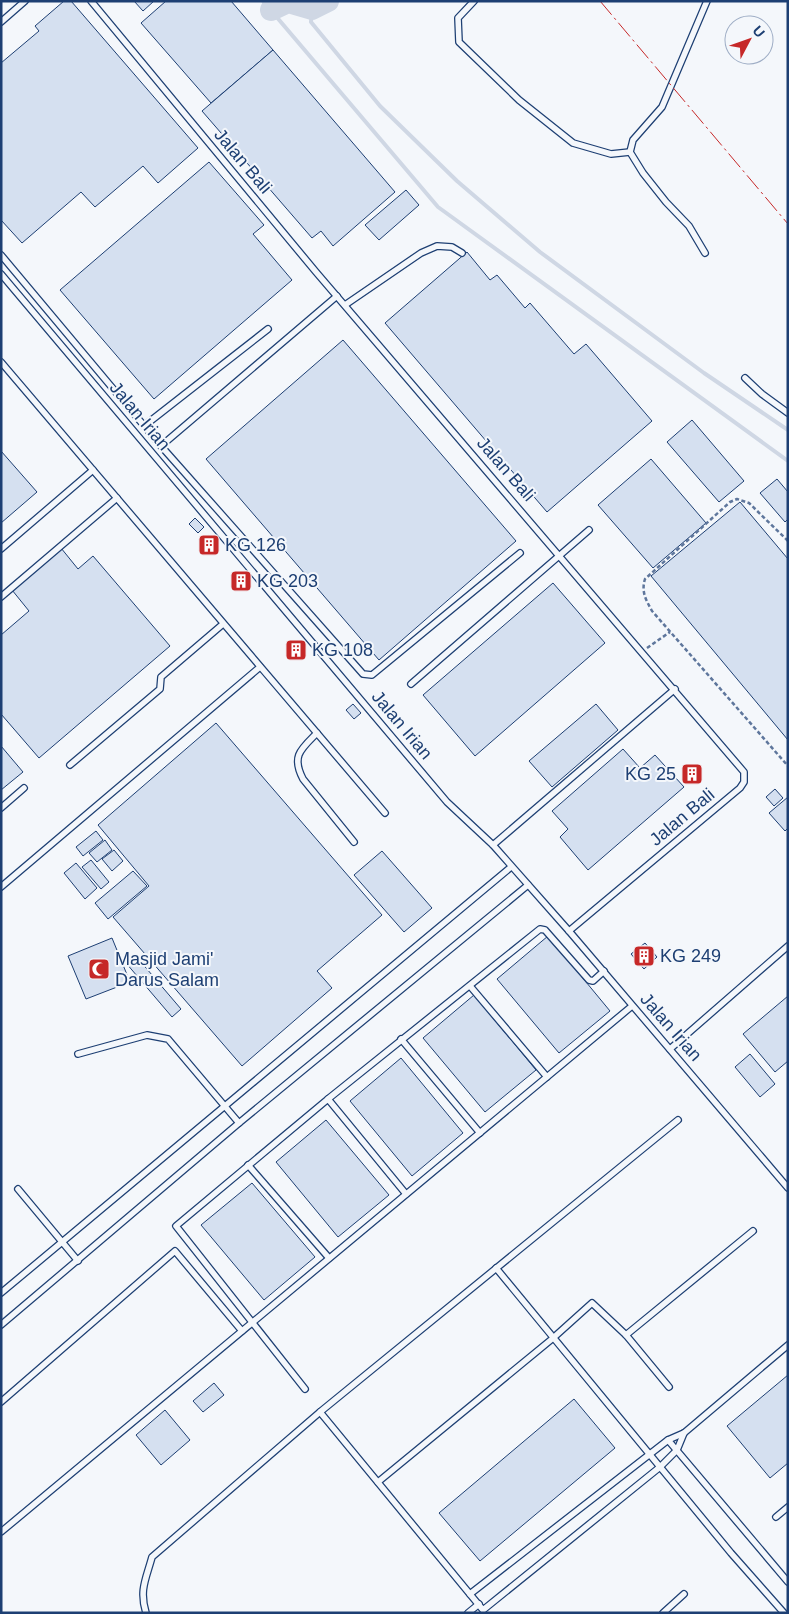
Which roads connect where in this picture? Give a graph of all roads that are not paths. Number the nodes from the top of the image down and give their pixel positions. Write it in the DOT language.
graph roads {
  1 [pos="25,1"];
  2 [pos="91,1"];
  3 [pos="474,1"];
  4 [pos="707,1"];
  5 [pos="1,22"];
  6 [pos="630,152"];
  7 [pos="462,253"];
  8 [pos="705,253"];
  9 [pos="1,255"];
  10 [pos="1,274"];
  11 [pos="337,296"];
  12 [pos="344,305"];
  13 [pos="268,329"];
  14 [pos="1,362"];
  15 [pos="745,378"];
  16 [pos="788,413"];
  17 [pos="144,426"];
  18 [pos="162,446"];
  19 [pos="92,470"];
  20 [pos="117,498"];
  21 [pos="589,530"];
  22 [pos="1,549"];
  23 [pos="520,553"];
  24 [pos="560,555"];
  25 [pos="1,597"];
  26 [pos="223,624"];
  27 [pos="260,667"];
  28 [pos="411,684"];
  29 [pos="674,689"];
  30 [pos="317,733"];
  31 [pos="70,766"];
  32 [pos="24,788"];
  33 [pos="1,808"];
  34 [pos="385,813"];
  35 [pos="354,842"];
  36 [pos="493,845"];
  37 [pos="512,867"];
  38 [pos="528,885"];
  39 [pos="1,887"];
  40 [pos="569,931"];
  41 [pos="788,946"];
  42 [pos="604,971"];
  43 [pos="470,986"];
  44 [pos="632,1006"];
  45 [pos="402,1039"];
  46 [pos="670,1049"];
  47 [pos="78,1054"];
  48 [pos="547,1077"];
  49 [pos="328,1100"];
  50 [pos="224,1106"];
  51 [pos="678,1120"];
  52 [pos="239,1123"];
  53 [pos="480,1133"];
  54 [pos="248,1164"];
  55 [pos="788,1188"];
  56 [pos="18,1189"];
  57 [pos="406,1194"];
  58 [pos="752,1231"];
  59 [pos="63,1242"];
  60 [pos="329,1258"];
  61 [pos="78,1261"];
  62 [pos="496,1268"];
  63 [pos="1,1293"];
  64 [pos="253,1322"];
  65 [pos="1,1325"];
  66 [pos="242,1331"];
  67 [pos="626,1335"];
  68 [pos="552,1338"];
  69 [pos="788,1345"];
  70 [pos="669,1387"];
  71 [pos="305,1389"];
  72 [pos="1,1402"];
  73 [pos="320,1412"];
  74 [pos="684,1433"];
  75 [pos="668,1440"];
  76 [pos="677,1450"];
  77 [pos="649,1454"];
  78 [pos="660,1467"];
  79 [pos="378,1482"];
  80 [pos="788,1507"];
  81 [pos="776,1517"];
  82 [pos="1,1532"];
  83 [pos="788,1582"];
  84 [pos="470,1594"];
  85 [pos="684,1594"];
  86 [pos="479,1604"];
  87 [pos="146,1613"];
  88 [pos="468,1613"];
  89 [pos="663,1613"];
  90 [pos="784,1613"];
  1 -- 5 [label="lane"];
  2 -- 11 [label="lane, Jalan Bali"];
  3 -- 6 [label="lane"];
  4 -- 6 [label="lane"];
  6 -- 8 [label="lane"];
  7 -- 12 [label="lane"];
  9 -- 17 [label="lane"];
  10 -- 36 [label="lane, Jalan Irian"];
  11 -- 12 [label="lane, Jalan Bali"];
  11 -- 18 [label="lane"];
  12 -- 24 [label="lane, Jalan Bali"];
  13 -- 17 [label="lane"];
  14 -- 19 [label="lane"];
  15 -- 16 [label="lane"];
  17 -- 18 [label="lane"];
  18 -- 23 [label="lane"];
  19 -- 20 [label="lane"];
  19 -- 22 [label="lane"];
  20 -- 25 [label="lane"];
  20 -- 26 [label="lane"];
  21 -- 24 [label="lane"];
  24 -- 28 [label="lane"];
  24 -- 29 [label="lane, Jalan Bali"];
  26 -- 27 [label="lane"];
  26 -- 31 [label="lane"];
  27 -- 30 [label="lane"];
  27 -- 39 [label="lane"];
  29 -- 36 [label="lane"];
  29 -- 40 [label="lane, Jalan Bali"];
  30 -- 34 [label="lane"];
  30 -- 35 [label="lane"];
  32 -- 33 [label="lane"];
  36 -- 37 [label="lane, Jalan Irian"];
  37 -- 38 [label="lane, Jalan Irian"];
  37 -- 50 [label="lane"];
  38 -- 40 [label="lane, Jalan Irian"];
  38 -- 52 [label="lane"];
  40 -- 42 [label="lane, Jalan Irian"];
  41 -- 46 [label="lane"];
  42 -- 43 [label="lane"];
  42 -- 44 [label="lane, Jalan Irian"];
  43 -- 45 [label="lane"];
  43 -- 48 [label="lane"];
  44 -- 46 [label="lane, Jalan Irian"];
  44 -- 48 [label="lane"];
  45 -- 49 [label="lane"];
  45 -- 53 [label="lane"];
  46 -- 55 [label="lane, Jalan Irian"];
  47 -- 50 [label="lane"];
  48 -- 53 [label="lane"];
  49 -- 54 [label="lane"];
  49 -- 57 [label="lane"];
  50 -- 52 [label="lane"];
  50 -- 59 [label="lane"];
  51 -- 62 [label="lane"];
  52 -- 61 [label="lane"];
  53 -- 57 [label="lane"];
  54 -- 60 [label="lane"];
  54 -- 64 [label="lane"];
  56 -- 59 [label="lane"];
  57 -- 60 [label="lane"];
  58 -- 67 [label="lane"];
  59 -- 61 [label="lane"];
  59 -- 63 [label="lane"];
  60 -- 64 [label="lane"];
  61 -- 65 [label="lane"];
  62 -- 68 [label="lane"];
  62 -- 73 [label="lane"];
  64 -- 66 [label="lane"];
  64 -- 71 [label="lane"];
  66 -- 72 [label="lane"];
  66 -- 82 [label="lane"];
  67 -- 68 [label="lane"];
  67 -- 70 [label="lane"];
  68 -- 77 [label="lane"];
  68 -- 79 [label="lane"];
  69 -- 74 [label="lane"];
  73 -- 79 [label="lane"];
  73 -- 87 [label="lane"];
  74 -- 75 [label="lane"];
  74 -- 76 [label="lane"];
  75 -- 76 [label="lane"];
  75 -- 77 [label="lane"];
  76 -- 78 [label="lane"];
  76 -- 83 [label="lane"];
  77 -- 78 [label="lane"];
  77 -- 84 [label="lane"];
  78 -- 86 [label="lane"];
  78 -- 90 [label="lane"];
  79 -- 84 [label="lane"];
  80 -- 81 [label="lane"];
  84 -- 86 [label="lane"];
  85 -- 89 [label="lane"];
  86 -- 88 [label="lane"];
}
